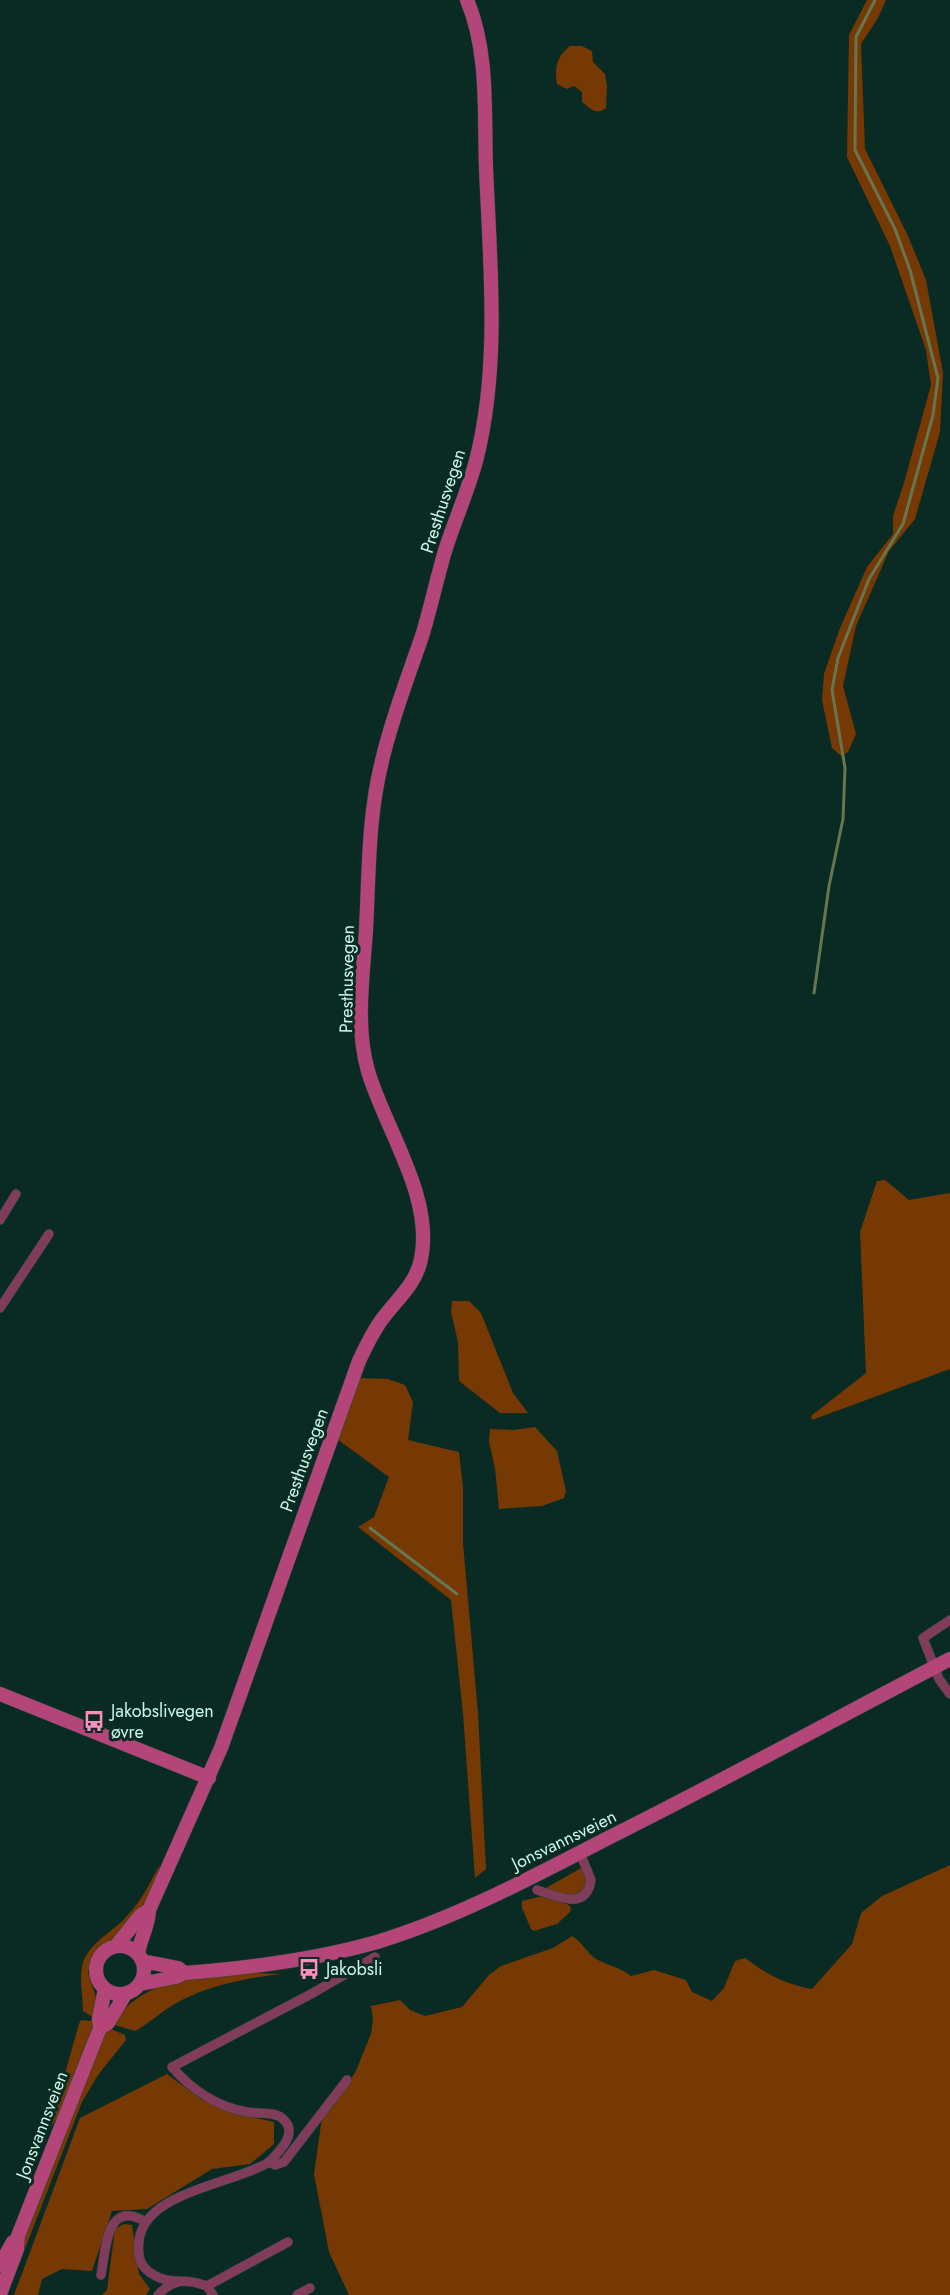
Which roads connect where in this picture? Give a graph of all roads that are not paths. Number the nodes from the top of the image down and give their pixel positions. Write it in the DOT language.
graph roads {
  1 [pos="467,0"];
  2 [pos="16,1194"];
  3 [pos="3,1208"];
  4 [pos="0,1220"];
  5 [pos="49,1234"];
  6 [pos="0,1308"];
  7 [pos="950,1620"];
  8 [pos="950,1659"];
  9 [pos="934,1667"];
  10 [pos="0,1694"];
  11 [pos="950,1694"];
  12 [pos="209,1778"];
  13 [pos="580,1853"];
  14 [pos="537,1890"];
  15 [pos="149,1910"];
  16 [pos="116,1946"];
  17 [pos="375,1957"];
  18 [pos="140,1958"];
  19 [pos="184,1973"];
  20 [pos="140,1984"];
  21 [pos="105,1989"];
  22 [pos="126,1993"];
  23 [pos="100,2028"];
  24 [pos="347,2080"];
  25 [pos="269,2162"];
  26 [pos="146,2222"];
  27 [pos="18,2236"];
  28 [pos="288,2242"];
  29 [pos="0,2265"];
  30 [pos="101,2275"];
  31 [pos="178,2281"];
  32 [pos="207,2286"];
  33 [pos="310,2288"];
  34 [pos="0,2294"];
  35 [pos="158,2295"];
  36 [pos="213,2295"];
  37 [pos="297,2295"];
  1 -- 12 [label="street, Presthusvegen"];
  2 -- 3 [label="street"];
  3 -- 4 [label="street"];
  5 -- 6 [label="street"];
  7 -- 9 [label="street"];
  8 -- 9 [label="street, Jonsvannsveien"];
  9 -- 11 [label="street"];
  9 -- 13 [label="street, Jonsvannsveien"];
  10 -- 12 [label="street"];
  12 -- 15 [label="street, Presthusvegen"];
  13 -- 14 [label="street"];
  13 -- 19 [label="street, Jonsvannsveien"];
  15 -- 16 [label="street, Presthusvegen"];
  15 -- 18 [label="street, Presthusvegen"];
  16 -- 18 [label="street"];
  16 -- 21 [label="street"];
  17 -- 25 [label="street"];
  18 -- 19 [label="street, Jonsvannsveien"];
  18 -- 20 [label="street"];
  19 -- 20 [label="street, Jonsvannsveien"];
  20 -- 22 [label="street"];
  21 -- 22 [label="street"];
  21 -- 23 [label="street, Jonsvannsveien"];
  22 -- 23 [label="street, Jonsvannsveien"];
  23 -- 27 [label="street, Jonsvannsveien"];
  24 -- 25 [label="street"];
  25 -- 26 [label="street"];
  26 -- 30 [label="street"];
  26 -- 31 [label="street"];
  27 -- 29 [label="street, Jonsvannsveien"];
  27 -- 34 [label="street, Jonsvannsveien"];
  28 -- 32 [label="street"];
  31 -- 32 [label="street"];
  31 -- 35 [label="street"];
  32 -- 36 [label="street"];
  33 -- 37 [label="street"];
}
